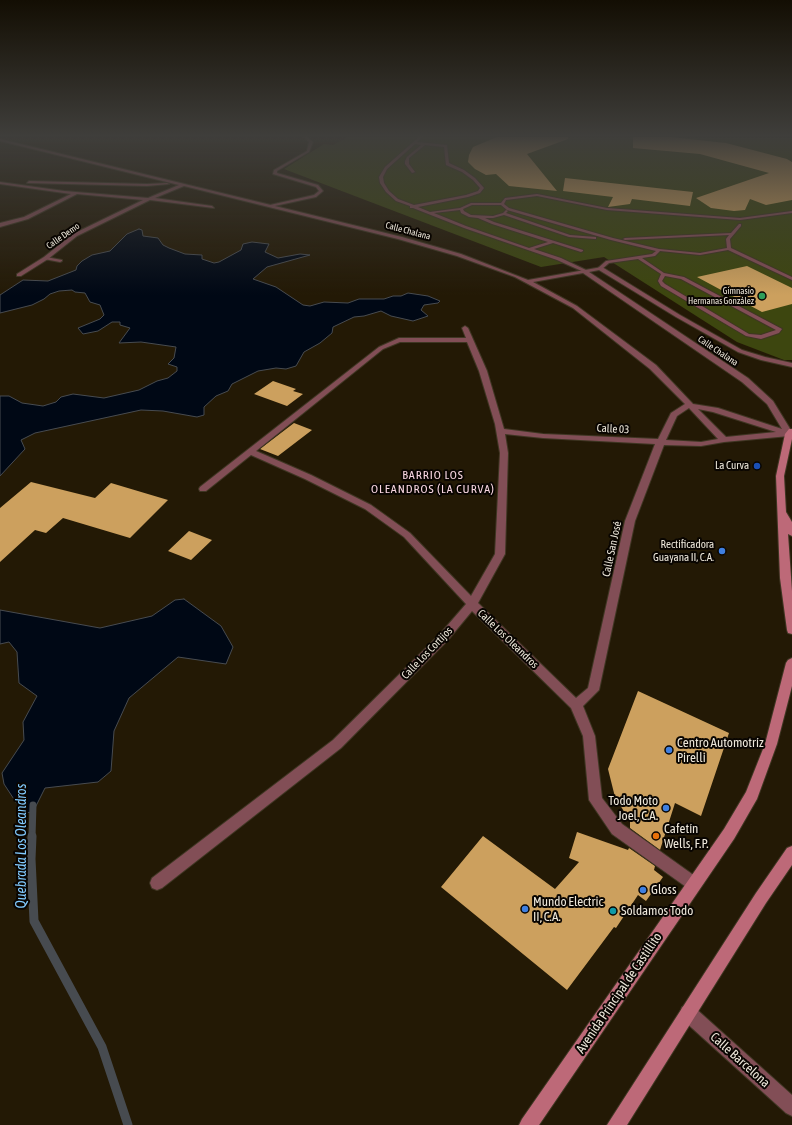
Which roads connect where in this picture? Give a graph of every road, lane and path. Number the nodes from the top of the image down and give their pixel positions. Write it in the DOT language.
graph roads {
  1 [pos="53,190"];
  2 [pos="83,190"];
  3 [pos="173,190"];
  4 [pos="203,190"];
  5 [pos="320,190"];
  6 [pos="386,190"];
  7 [pos="482,190"];
  8 [pos="78,193"];
  9 [pos="149,199"];
  10 [pos="502,204"];
  11 [pos="271,206"];
  12 [pos="212,207"];
  13 [pos="411,207"];
  14 [pos="461,209"];
  15 [pos="508,209"];
  16 [pos="792,212"];
  17 [pos="427,213"];
  18 [pos="504,214"];
  19 [pos="480,217"];
  20 [pos="740,224"];
  21 [pos="0,225"];
  22 [pos="731,234"];
  23 [pos="569,236"];
  24 [pos="612,240"];
  25 [pos="552,242"];
  26 [pos="529,248"];
  27 [pos="729,249"];
  28 [pos="659,250"];
  29 [pos="581,251"];
  30 [pos="638,257"];
  31 [pos="46,258"];
  32 [pos="60,261"];
  33 [pos="600,268"];
  34 [pos="584,271"];
  35 [pos="19,274"];
  36 [pos="663,274"];
  37 [pos="792,278"];
  38 [pos="529,281"];
  39 [pos="464,328"];
  40 [pos="468,340"];
  41 [pos="792,365"];
  42 [pos="688,405"];
  43 [pos="500,431"];
  44 [pos="791,432"];
  45 [pos="724,440"];
  46 [pos="660,443"];
  47 [pos="252,452"];
  48 [pos="203,489"];
  49 [pos="781,506"];
  50 [pos="792,533"];
  51 [pos="472,604"];
  52 [pos="792,630"];
  53 [pos="792,663"];
  54 [pos="576,705"];
  55 [pos="792,853"];
  56 [pos="157,883"];
  57 [pos="694,884"];
  58 [pos="688,1013"];
  59 [pos="792,1108"];
  60 [pos="528,1125"];
  61 [pos="616,1125"];
  1 -- 8 [label="street"];
  2 -- 8 [label="street"];
  3 -- 9 [label="street, Calle Demo"];
  4 -- 11 [label="street, Calle Chalana"];
  5 -- 11 [label="lane"];
  6 -- 13 [label="lane"];
  7 -- 13 [label="lane"];
  8 -- 9 [label="street"];
  8 -- 21 [label="street"];
  9 -- 12 [label="street"];
  9 -- 31 [label="street, Calle Demo"];
  10 -- 14 [label="lane"];
  10 -- 15 [label="lane"];
  10 -- 16 [label="lane"];
  11 -- 38 [label="street, Calle Chalana"];
  13 -- 17 [label="lane"];
  14 -- 17 [label="lane"];
  14 -- 19 [label="lane"];
  15 -- 18 [label="lane"];
  15 -- 24 [label="lane"];
  17 -- 26 [label="lane"];
  18 -- 19 [label="lane"];
  18 -- 23 [label="lane"];
  19 -- 25 [label="lane"];
  20 -- 22 [label="lane"];
  22 -- 24 [label="lane"];
  22 -- 27 [label="lane"];
  23 -- 24 [label="lane"];
  23 -- 25 [label="lane"];
  24 -- 28 [label="lane"];
  25 -- 26 [label="lane"];
  25 -- 29 [label="lane"];
  26 -- 34 [label="lane"];
  27 -- 28 [label="lane"];
  27 -- 37 [label="lane"];
  28 -- 30 [label="lane"];
  30 -- 33 [label="lane"];
  30 -- 36 [label="lane"];
  31 -- 32 [label="lane"];
  31 -- 35 [label="street, Calle Demo"];
  33 -- 34 [label="street"];
  33 -- 41 [label="street, Calle Chalana"];
  34 -- 38 [label="street"];
  34 -- 44 [label="street, Calle Chalana"];
  36 -- 36 [label="lane"];
  38 -- 42 [label="street, Calle Chalana"];
  39 -- 40 [label="street, Calle Los Cortijos"];
  40 -- 43 [label="street, Calle Los Cortijos"];
  40 -- 47 [label="street"];
  42 -- 44 [label="street"];
  42 -- 45 [label="street, Calle Chalana"];
  42 -- 46 [label="street, Calle San José"];
  43 -- 46 [label="street, Calle 03"];
  43 -- 51 [label="street, Calle Los Cortijos"];
  44 -- 45 [label="street, Calle 03"];
  44 -- 49 [label="main road"];
  45 -- 46 [label="street, Calle 03"];
  46 -- 54 [label="street, Calle San José"];
  47 -- 48 [label="street"];
  47 -- 51 [label="street, Calle Los Oleandros"];
  49 -- 50 [label="main road"];
  49 -- 52 [label="main road"];
  51 -- 54 [label="street, Calle Los Oleandros"];
  51 -- 56 [label="street, Calle Los Cortijos"];
  53 -- 57 [label="main road, Avenida Principal de Castillito"];
  54 -- 57 [label="street, Calle Los Oleandros"];
  55 -- 58 [label="main road"];
  57 -- 60 [label="main road, Avenida Principal de Castillito"];
  58 -- 59 [label="street, Calle Barcelona"];
  58 -- 61 [label="main road"];
}
